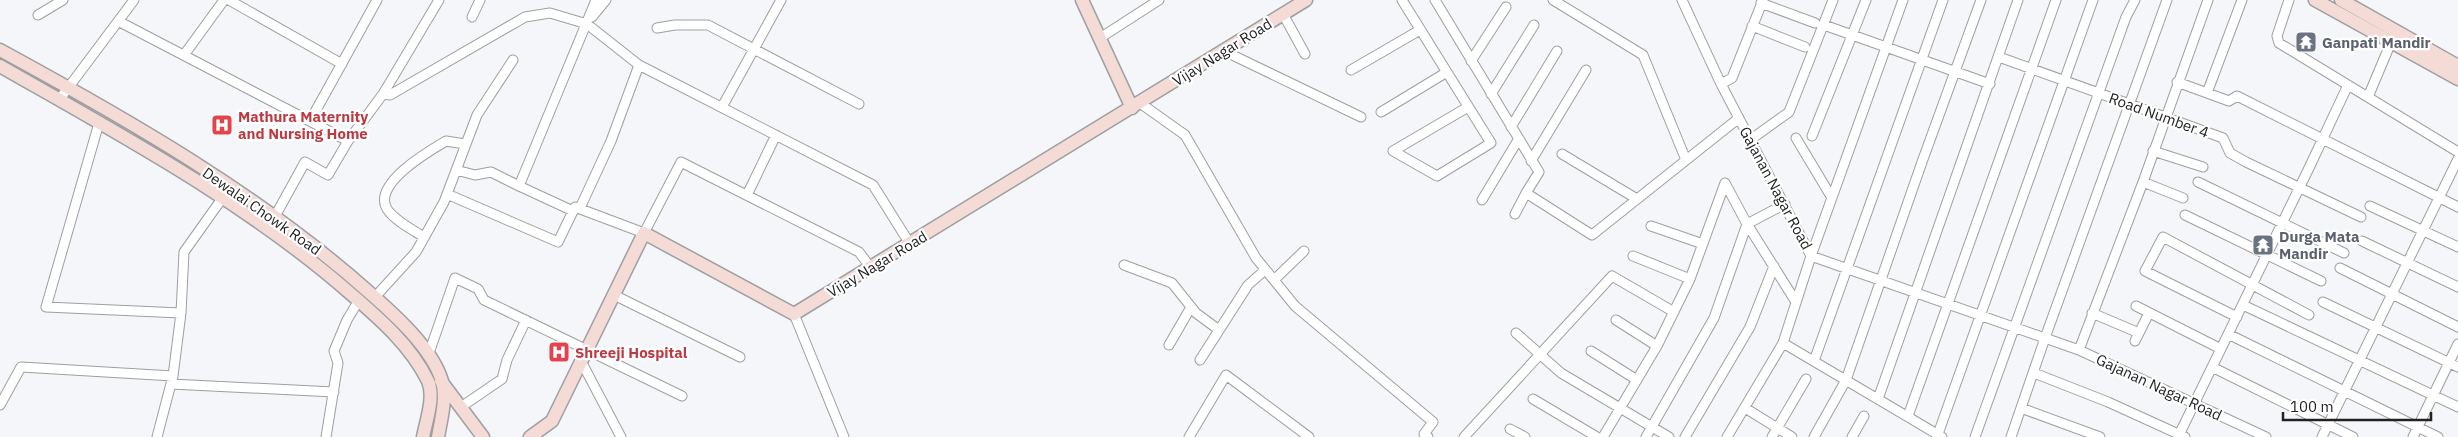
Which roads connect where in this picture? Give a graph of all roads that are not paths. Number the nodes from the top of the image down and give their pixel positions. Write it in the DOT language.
graph roads {
  1 [pos="63,0"];
  2 [pos="134,0"];
  3 [pos="224,0"];
  4 [pos="229,0"];
  5 [pos="377,0"];
  6 [pos="439,0"];
  7 [pos="480,0"];
  8 [pos="596,0"];
  9 [pos="606,0"];
  10 [pos="781,0"];
  11 [pos="1082,0"];
  12 [pos="1159,0"];
  13 [pos="1306,0"];
  14 [pos="1402,0"];
  15 [pos="1434,0"];
  16 [pos="1553,0"];
  17 [pos="1682,0"];
  18 [pos="1833,0"];
  19 [pos="1866,0"];
  20 [pos="1903,0"];
  21 [pos="1943,0"];
  22 [pos="1981,0"];
  23 [pos="2018,0"];
  24 [pos="2056,0"];
  25 [pos="2093,0"];
  26 [pos="2135,0"];
  27 [pos="2168,0"];
  28 [pos="2208,0"];
  29 [pos="2242,0"];
  30 [pos="2288,0"];
  31 [pos="2315,0"];
  32 [pos="2341,0"];
  33 [pos="1762,1"];
  34 [pos="1506,7"];
  35 [pos="1283,14"];
  36 [pos="38,15"];
  37 [pos="472,17"];
  38 [pos="118,21"];
  39 [pos="587,24"];
  40 [pos="1820,24"];
  41 [pos="1534,25"];
  42 [pos="1752,26"];
  43 [pos="658,28"];
  44 [pos="1420,30"];
  45 [pos="1853,35"];
  46 [pos="1100,38"];
  47 [pos="2392,40"];
  48 [pos="1805,47"];
  49 [pos="1886,47"];
  50 [pos="753,49"];
  51 [pos="0,50"];
  52 [pos="1224,51"];
  53 [pos="1557,51"];
  54 [pos="1306,54"];
  55 [pos="184,55"];
  56 [pos="1999,57"];
  57 [pos="513,60"];
  58 [pos="1922,60"];
  59 [pos="1471,61"];
  60 [pos="342,64"];
  61 [pos="639,65"];
  62 [pos="0,66"];
  63 [pos="2458,66"];
  64 [pos="2031,69"];
  65 [pos="1351,70"];
  66 [pos="1586,70"];
  67 [pos="1955,71"];
  68 [pos="1447,72"];
  69 [pos="2458,79"];
  70 [pos="2064,80"];
  71 [pos="2177,82"];
  72 [pos="1721,84"];
  73 [pos="1990,84"];
  74 [pos="2348,85"];
  75 [pos="69,87"];
  76 [pos="2098,93"];
  77 [pos="2207,93"];
  78 [pos="383,94"];
  79 [pos="1491,94"];
  80 [pos="2368,97"];
  81 [pos="59,100"];
  82 [pos="859,104"];
  83 [pos="2131,105"];
  84 [pos="1136,106"];
  85 [pos="722,107"];
  86 [pos="1468,107"];
  87 [pos="1381,112"];
  88 [pos="1361,117"];
  89 [pos="2165,117"];
  90 [pos="1739,118"];
  91 [pos="310,121"];
  92 [pos="99,124"];
  93 [pos="1511,127"];
  94 [pos="776,135"];
  95 [pos="1812,136"];
  96 [pos="1796,138"];
  97 [pos="1518,140"];
  98 [pos="1750,140"];
  99 [pos="2323,140"];
  100 [pos="348,141"];
  101 [pos="464,144"];
  102 [pos="2153,151"];
  103 [pos="2458,152"];
  104 [pos="1562,154"];
  105 [pos="2458,159"];
  106 [pos="1686,160"];
  107 [pos="1531,161"];
  108 [pos="2202,167"];
  109 [pos="456,170"];
  110 [pos="2143,182"];
  111 [pos="2198,182"];
  112 [pos="519,186"];
  113 [pos="2300,188"];
  114 [pos="227,192"];
  115 [pos="447,194"];
  116 [pos="1526,194"];
  117 [pos="747,195"];
  118 [pos="1832,198"];
  119 [pos="2183,198"];
  120 [pos="2440,198"];
  121 [pos="1482,200"];
  122 [pos="1636,200"];
  123 [pos="1784,204"];
  124 [pos="2370,206"];
  125 [pos="2458,207"];
  126 [pos="576,210"];
  127 [pos="1515,214"];
  128 [pos="2185,215"];
  129 [pos="2361,217"];
  130 [pos="274,218"];
  131 [pos="2283,222"];
  132 [pos="1748,224"];
  133 [pos="1652,226"];
  134 [pos="2424,231"];
  135 [pos="644,233"];
  136 [pos="424,237"];
  137 [pos="2362,241"];
  138 [pos="910,244"];
  139 [pos="1702,244"];
  140 [pos="2458,247"];
  141 [pos="1304,251"];
  142 [pos="2344,253"];
  143 [pos="2267,254"];
  144 [pos="1633,256"];
  145 [pos="1811,256"];
  146 [pos="1124,264"];
  147 [pos="2408,264"];
  148 [pos="1774,266"];
  149 [pos="871,268"];
  150 [pos="1848,268"];
  151 [pos="2340,268"];
  152 [pos="1265,270"];
  153 [pos="1690,279"];
  154 [pos="1274,280"];
  155 [pos="1880,280"];
  156 [pos="2321,281"];
  157 [pos="2253,284"];
  158 [pos="2458,288"];
  159 [pos="1915,292"];
  160 [pos="614,295"];
  161 [pos="2392,295"];
  162 [pos="376,298"];
  163 [pos="359,300"];
  164 [pos="1796,302"];
  165 [pos="2323,302"];
  166 [pos="1947,303"];
  167 [pos="2243,304"];
  168 [pos="2136,306"];
  169 [pos="1191,307"];
  170 [pos="1674,312"];
  171 [pos="181,313"];
  172 [pos="2092,313"];
  173 [pos="2149,313"];
  174 [pos="794,314"];
  175 [pos="2309,314"];
  176 [pos="1980,315"];
  177 [pos="2237,317"];
  178 [pos="526,320"];
  179 [pos="1616,320"];
  180 [pos="2015,327"];
  181 [pos="2458,327"];
  182 [pos="2376,328"];
  183 [pos="1219,330"];
  184 [pos="1516,333"];
  185 [pos="2228,334"];
  186 [pos="2045,338"];
  187 [pos="1783,343"];
  188 [pos="2458,344"];
  189 [pos="1169,345"];
  190 [pos="1657,346"];
  191 [pos="587,349"];
  192 [pos="2221,349"];
  193 [pos="2079,350"];
  194 [pos="1590,351"];
  195 [pos="428,356"];
  196 [pos="740,356"];
  197 [pos="1540,356"];
  198 [pos="1200,360"];
  199 [pos="581,361"];
  200 [pos="1814,361"];
  201 [pos="2360,361"];
  202 [pos="2449,363"];
  203 [pos="2212,367"];
  204 [pos="2458,367"];
  205 [pos="2034,373"];
  206 [pos="1806,378"];
  207 [pos="172,380"];
  208 [pos="1637,380"];
  209 [pos="1846,380"];
  210 [pos="442,381"];
  211 [pos="429,383"];
  212 [pos="334,392"];
  213 [pos="2344,392"];
  214 [pos="2433,395"];
  215 [pos="682,396"];
  216 [pos="1533,398"];
  217 [pos="1878,399"];
  218 [pos="2195,404"];
  219 [pos="0,405"];
  220 [pos="2458,406"];
  221 [pos="461,407"];
  222 [pos="1620,408"];
  223 [pos="1745,408"];
  224 [pos="2021,408"];
  225 [pos="1864,416"];
  226 [pos="1908,416"];
  227 [pos="2328,425"];
  228 [pos="1652,426"];
  229 [pos="2417,427"];
  230 [pos="1777,428"];
  231 [pos="1510,429"];
  232 [pos="1940,436"];
  233 [pos="2181,436"];
  234 [pos="156,437"];
  235 [pos="326,437"];
  236 [pos="423,437"];
  237 [pos="438,437"];
  238 [pos="483,437"];
  239 [pos="530,437"];
  240 [pos="621,437"];
  241 [pos="844,437"];
  242 [pos="1189,437"];
  243 [pos="1310,437"];
  244 [pos="1428,437"];
  245 [pos="1464,437"];
  246 [pos="1525,437"];
  247 [pos="1597,437"];
  248 [pos="1603,437"];
  249 [pos="1646,437"];
  250 [pos="1669,437"];
  251 [pos="1685,437"];
  252 [pos="1728,437"];
  253 [pos="1772,437"];
  254 [pos="1792,437"];
  255 [pos="1814,437"];
  256 [pos="1852,437"];
  257 [pos="1975,437"];
  258 [pos="2011,437"];
  259 [pos="2100,437"];
  260 [pos="2266,437"];
  261 [pos="2322,437"];
  262 [pos="2354,437"];
  263 [pos="2413,437"];
  264 [pos="2438,437"];
  1 -- 36 [label="street"];
  2 -- 38 [label="street"];
  3 -- 55 [label="street"];
  4 -- 60 [label="street"];
  5 -- 60 [label="street"];
  6 -- 78 [label="street"];
  7 -- 37 [label="street"];
  8 -- 39 [label="street"];
  9 -- 39 [label="street"];
  10 -- 50 [label="street"];
  11 -- 46 [label="main road"];
  12 -- 46 [label="street"];
  13 -- 35 [label="main road, Vijay Nagar Road"];
  14 -- 44 [label="street"];
  15 -- 59 [label="street"];
  16 -- 106 [label="street"];
  17 -- 72 [label="street, Gajanan Nagar Road"];
  18 -- 40 [label="street"];
  19 -- 45 [label="street"];
  20 -- 49 [label="street"];
  21 -- 58 [label="street"];
  22 -- 67 [label="street"];
  23 -- 56 [label="street"];
  24 -- 64 [label="street"];
  25 -- 70 [label="street"];
  26 -- 76 [label="street"];
  27 -- 83 [label="street"];
  28 -- 71 [label="street, Gajanan Nagar Road"];
  29 -- 77 [label="street"];
  30 -- 74 [label="street"];
  31 -- 47 [label="main road"];
  32 -- 63 [label="main road"];
  33 -- 40 [label="street"];
  33 -- 42 [label="street"];
  34 -- 59 [label="street"];
  35 -- 52 [label="main road, Vijay Nagar Road"];
  35 -- 54 [label="street"];
  38 -- 55 [label="street"];
  38 -- 75 [label="street"];
  39 -- 61 [label="street"];
  39 -- 78 [label="street"];
  39 -- 112 [label="street"];
  40 -- 45 [label="street"];
  40 -- 98 [label="street"];
  41 -- 79 [label="street"];
  42 -- 48 [label="street"];
  42 -- 72 [label="street"];
  43 -- 50 [label="street"];
  44 -- 65 [label="street"];
  44 -- 68 [label="street"];
  45 -- 49 [label="street"];
  45 -- 95 [label="street"];
  46 -- 84 [label="main road"];
  47 -- 69 [label="main road"];
  47 -- 80 [label="street"];
  49 -- 58 [label="street"];
  49 -- 118 [label="street"];
  50 -- 82 [label="street"];
  50 -- 85 [label="street"];
  51 -- 75 [label="main road, Dewalai Chowk Road"];
  52 -- 84 [label="main road, Vijay Nagar Road"];
  52 -- 88 [label="street"];
  53 -- 93 [label="street"];
  55 -- 91 [label="street"];
  56 -- 64 [label="street, Road Number 4"];
  56 -- 73 [label="street"];
  57 -- 101 [label="street"];
  58 -- 67 [label="street"];
  58 -- 150 [label="street"];
  59 -- 79 [label="street"];
  60 -- 91 [label="street"];
  61 -- 85 [label="street"];
  61 -- 126 [label="street"];
  62 -- 81 [label="main road, Dewalai Chowk Road"];
  64 -- 70 [label="street, Road Number 4"];
  64 -- 166 [label="street"];
  66 -- 107 [label="street"];
  67 -- 73 [label="street"];
  67 -- 155 [label="street"];
  68 -- 86 [label="street"];
  68 -- 87 [label="street"];
  70 -- 76 [label="street, Road Number 4"];
  70 -- 176 [label="street"];
  71 -- 77 [label="street"];
  71 -- 89 [label="street, Gajanan Nagar Road"];
  72 -- 90 [label="street, Gajanan Nagar Road"];
  73 -- 159 [label="street"];
  74 -- 80 [label="street"];
  74 -- 99 [label="street"];
  75 -- 81 [label="street"];
  75 -- 114 [label="main road, Dewalai Chowk Road"];
  76 -- 83 [label="street, Road Number 4"];
  76 -- 180 [label="street"];
  77 -- 99 [label="street"];
  78 -- 100 [label="street"];
  79 -- 93 [label="street"];
  80 -- 103 [label="street"];
  81 -- 92 [label="main road, Dewalai Chowk Road"];
  83 -- 89 [label="street, Road Number 4"];
  83 -- 186 [label="street"];
  84 -- 138 [label="main road, Vijay Nagar Road"];
  84 -- 152 [label="street"];
  85 -- 94 [label="street"];
  86 -- 86 [label="street"];
  89 -- 102 [label="street, Gajanan Nagar Road"];
  89 -- 113 [label="street, Road Number 4"];
  90 -- 98 [label="street, Gajanan Nagar Road"];
  90 -- 106 [label="street"];
  91 -- 100 [label="street"];
  92 -- 114 [label="main road, Dewalai Chowk Road"];
  92 -- 171 [label="street"];
  93 -- 97 [label="street"];
  94 -- 117 [label="street"];
  94 -- 138 [label="street"];
  96 -- 118 [label="street"];
  97 -- 107 [label="street"];
  97 -- 121 [label="street"];
  98 -- 123 [label="street, Gajanan Nagar Road"];
  99 -- 113 [label="street"];
  99 -- 120 [label="street"];
  100 -- 130 [label="street"];
  101 -- 109 [label="street"];
  101 -- 136 [label="street"];
  102 -- 108 [label="street"];
  102 -- 110 [label="street, Gajanan Nagar Road"];
  104 -- 122 [label="street"];
  105 -- 120 [label="street"];
  106 -- 122 [label="street"];
  107 -- 116 [label="street"];
  109 -- 112 [label="street"];
  109 -- 115 [label="street"];
  110 -- 119 [label="street"];
  110 -- 172 [label="street, Gajanan Nagar Road"];
  111 -- 131 [label="street"];
  112 -- 126 [label="street"];
  113 -- 129 [label="street, Road Number 4"];
  113 -- 131 [label="street"];
  114 -- 130 [label="main road, Dewalai Chowk Road"];
  114 -- 163 [label="main road, Dewalai Chowk Road"];
  114 -- 171 [label="street"];
  115 -- 126 [label="street"];
  115 -- 136 [label="street"];
  116 -- 122 [label="street"];
  116 -- 127 [label="street"];
  117 -- 135 [label="street"];
  117 -- 149 [label="street"];
  118 -- 145 [label="street"];
  120 -- 125 [label="street"];
  120 -- 134 [label="street"];
  123 -- 132 [label="street"];
  123 -- 145 [label="street, Gajanan Nagar Road"];
  124 -- 134 [label="street"];
  126 -- 135 [label="street"];
  128 -- 143 [label="street"];
  130 -- 162 [label="main road, Dewalai Chowk Road"];
  131 -- 142 [label="street"];
  131 -- 143 [label="street"];
  132 -- 139 [label="street"];
  132 -- 148 [label="street"];
  132 -- 228 [label="street"];
  133 -- 139 [label="street"];
  134 -- 140 [label="street"];
  134 -- 147 [label="street"];
  135 -- 160 [label="main road"];
  135 -- 174 [label="main road"];
  136 -- 162 [label="street"];
  137 -- 147 [label="street"];
  138 -- 149 [label="main road, Vijay Nagar Road"];
  139 -- 153 [label="street"];
  141 -- 154 [label="street"];
  143 -- 156 [label="street"];
  143 -- 157 [label="street"];
  144 -- 153 [label="street"];
  145 -- 150 [label="street, Gajanan Nagar Road"];
  145 -- 164 [label="street"];
  146 -- 169 [label="street"];
  147 -- 158 [label="street"];
  147 -- 161 [label="street"];
  148 -- 164 [label="street"];
  148 -- 251 [label="street"];
  149 -- 174 [label="main road, Vijay Nagar Road"];
  150 -- 155 [label="street, Gajanan Nagar Road"];
  150 -- 200 [label="street"];
  151 -- 161 [label="street"];
  152 -- 154 [label="street"];
  152 -- 183 [label="street"];
  153 -- 170 [label="street"];
  154 -- 244 [label="street"];
  155 -- 159 [label="street, Gajanan Nagar Road"];
  155 -- 209 [label="street"];
  157 -- 167 [label="street"];
  157 -- 175 [label="street"];
  157 -- 177 [label="street"];
  159 -- 166 [label="street, Gajanan Nagar Road"];
  159 -- 217 [label="street"];
  160 -- 191 [label="main road"];
  160 -- 196 [label="street"];
  161 -- 181 [label="street"];
  161 -- 182 [label="street"];
  162 -- 195 [label="main road, Dewalai Chowk Road"];
  163 -- 211 [label="main road, Dewalai Chowk Road"];
  163 -- 212 [label="street"];
  164 -- 187 [label="street"];
  165 -- 182 [label="street"];
  166 -- 176 [label="street, Gajanan Nagar Road"];
  166 -- 226 [label="street"];
  167 -- 177 [label="street"];
  167 -- 201 [label="street"];
  168 -- 173 [label="street"];
  169 -- 183 [label="street"];
  169 -- 189 [label="street"];
  170 -- 190 [label="street"];
  170 -- 197 [label="street"];
  171 -- 207 [label="street"];
  172 -- 173 [label="street"];
  172 -- 193 [label="street, Gajanan Nagar Road"];
  173 -- 192 [label="street"];
  174 -- 241 [label="street"];
  176 -- 180 [label="street, Gajanan Nagar Road"];
  176 -- 232 [label="street"];
  177 -- 185 [label="street"];
  178 -- 191 [label="street"];
  178 -- 195 [label="street"];
  178 -- 221 [label="street"];
  179 -- 190 [label="street"];
  180 -- 186 [label="street, Gajanan Nagar Road"];
  180 -- 257 [label="street"];
  182 -- 201 [label="street"];
  182 -- 202 [label="street"];
  183 -- 198 [label="street"];
  184 -- 197 [label="street"];
  185 -- 192 [label="street"];
  185 -- 213 [label="street"];
  186 -- 193 [label="street, Gajanan Nagar Road"];
  186 -- 205 [label="street"];
  187 -- 200 [label="street"];
  187 -- 223 [label="street"];
  188 -- 202 [label="street"];
  190 -- 208 [label="street"];
  191 -- 199 [label="main road"];
  191 -- 215 [label="street"];
  192 -- 203 [label="street"];
  193 -- 218 [label="street, Gajanan Nagar Road"];
  194 -- 208 [label="street"];
  195 -- 210 [label="main road, Dewalai Chowk Road"];
  197 -- 222 [label="street"];
  197 -- 245 [label="street"];
  199 -- 239 [label="main road"];
  199 -- 240 [label="street"];
  200 -- 209 [label="street"];
  201 -- 213 [label="street"];
  201 -- 214 [label="street"];
  202 -- 204 [label="street"];
  202 -- 214 [label="street"];
  203 -- 218 [label="street"];
  203 -- 227 [label="street"];
  205 -- 224 [label="street"];
  205 -- 233 [label="street"];
  206 -- 230 [label="street"];
  207 -- 212 [label="street"];
  207 -- 219 [label="street"];
  207 -- 234 [label="street"];
  208 -- 222 [label="street"];
  209 -- 217 [label="street"];
  209 -- 255 [label="street"];
  210 -- 211 [label="main road"];
  210 -- 221 [label="main road"];
  210 -- 237 [label="main road, Dewalai Chowk Road"];
  211 -- 236 [label="main road"];
  212 -- 235 [label="street"];
  213 -- 227 [label="street"];
  213 -- 229 [label="street"];
  214 -- 220 [label="street"];
  214 -- 229 [label="street"];
  216 -- 247 [label="street"];
  217 -- 226 [label="street"];
  218 -- 233 [label="street"];
  218 -- 260 [label="street, Gajanan Nagar Road"];
  221 -- 238 [label="main road"];
  222 -- 228 [label="street"];
  222 -- 248 [label="street"];
  223 -- 230 [label="street"];
  223 -- 252 [label="street"];
  224 -- 258 [label="street"];
  224 -- 259 [label="street"];
  225 -- 256 [label="street"];
  226 -- 232 [label="street"];
  227 -- 261 [label="street"];
  227 -- 262 [label="street"];
  228 -- 249 [label="street"];
  228 -- 250 [label="street"];
  229 -- 263 [label="street"];
  229 -- 264 [label="street"];
  230 -- 253 [label="street"];
  230 -- 254 [label="street"];
  231 -- 246 [label="street"];
  242 -- 243 [label="street"];
}
